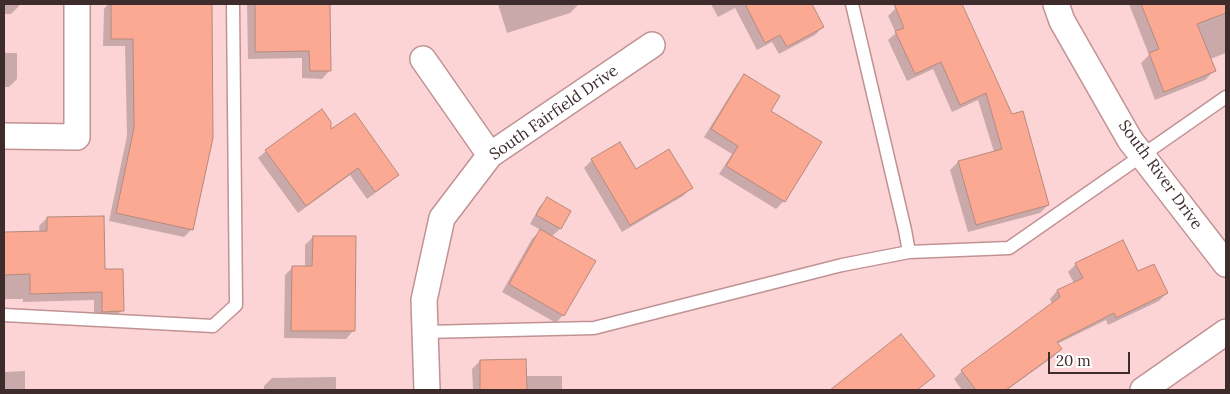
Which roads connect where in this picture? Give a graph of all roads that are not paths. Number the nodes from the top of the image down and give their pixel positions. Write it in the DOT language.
graph roads {
  1 [pos="78,4"];
  2 [pos="233,4"];
  3 [pos="852,4"];
  4 [pos="1056,4"];
  5 [pos="652,45"];
  6 [pos="423,59"];
  7 [pos="1226,96"];
  8 [pos="4,136"];
  9 [pos="490,155"];
  10 [pos="1142,156"];
  11 [pos="909,252"];
  12 [pos="1226,264"];
  13 [pos="4,315"];
  14 [pos="425,332"];
  15 [pos="1226,332"];
  16 [pos="427,390"];
  17 [pos="1143,390"];
  1 -- 8 [label="street"];
  2 -- 13 [label="lane"];
  3 -- 11 [label="lane"];
  4 -- 10 [label="street, South River Drive"];
  5 -- 9 [label="street, South Fairfield Drive"];
  6 -- 9 [label="street"];
  7 -- 10 [label="lane"];
  9 -- 14 [label="street, South Fairfield Drive"];
  10 -- 11 [label="lane"];
  10 -- 12 [label="street, South River Drive"];
  11 -- 14 [label="lane"];
  14 -- 16 [label="street, South Fairfield Drive"];
  15 -- 17 [label="street"];
}
